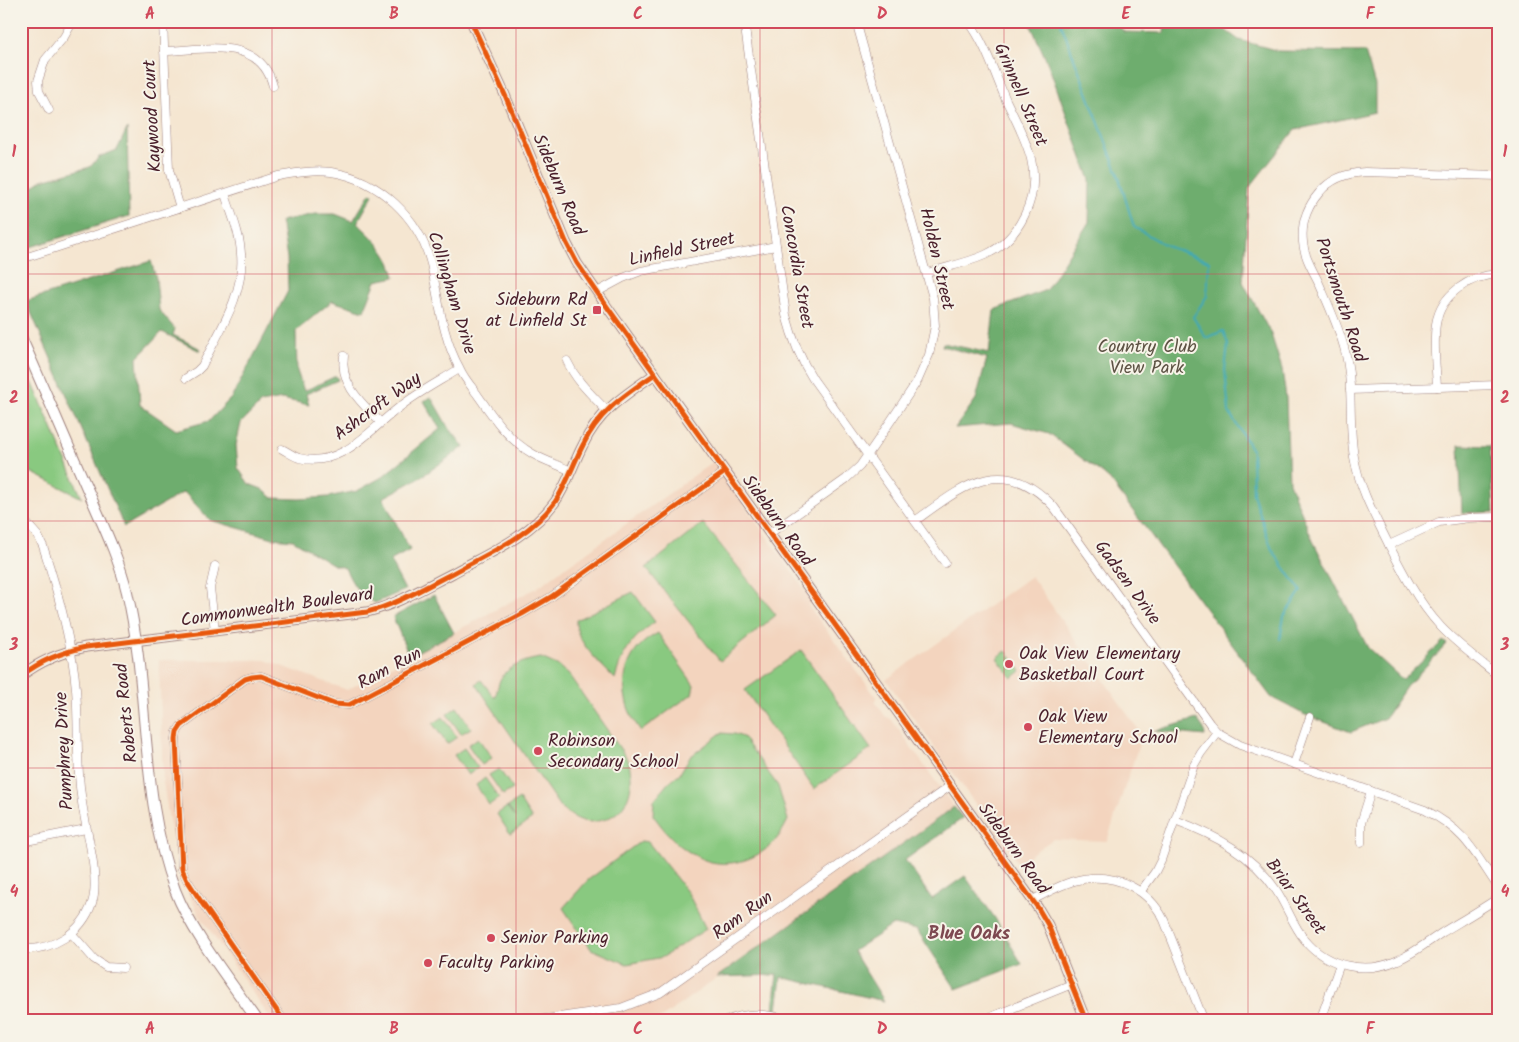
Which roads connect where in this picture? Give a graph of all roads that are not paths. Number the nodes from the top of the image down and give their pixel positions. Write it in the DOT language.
graph roads {
  1 [pos="73,21"];
  2 [pos="163,21"];
  3 [pos="471,21"];
  4 [pos="744,21"];
  5 [pos="856,21"];
  6 [pos="968,21"];
  7 [pos="164,51"];
  8 [pos="272,86"];
  9 [pos="49,110"];
  10 [pos="1498,176"];
  11 [pos="224,194"];
  12 [pos="180,208"];
  13 [pos="776,246"];
  14 [pos="21,259"];
  15 [pos="927,273"];
  16 [pos="1498,274"];
  17 [pos="597,292"];
  18 [pos="21,336"];
  19 [pos="344,356"];
  20 [pos="567,361"];
  21 [pos="460,369"];
  22 [pos="654,374"];
  23 [pos="186,378"];
  24 [pos="1498,385"];
  25 [pos="1437,386"];
  26 [pos="1350,390"];
  27 [pos="606,410"];
  28 [pos="380,422"];
  29 [pos="282,449"];
  30 [pos="867,454"];
  31 [pos="571,471"];
  32 [pos="725,472"];
  33 [pos="21,517"];
  34 [pos="1498,517"];
  35 [pos="915,521"];
  36 [pos="769,534"];
  37 [pos="1389,545"];
  38 [pos="945,563"];
  39 [pos="215,566"];
  40 [pos="215,631"];
  41 [pos="136,641"];
  42 [pos="71,650"];
  43 [pos="1498,663"];
  44 [pos="1491,671"];
  45 [pos="21,676"];
  46 [pos="1498,676"];
  47 [pos="1310,717"];
  48 [pos="1217,732"];
  49 [pos="1294,764"];
  50 [pos="950,786"];
  51 [pos="1371,791"];
  52 [pos="1175,820"];
  53 [pos="86,829"];
  54 [pos="21,842"];
  55 [pos="1361,842"];
  56 [pos="1498,887"];
  57 [pos="1141,891"];
  58 [pos="1498,898"];
  59 [pos="1033,900"];
  60 [pos="72,934"];
  61 [pos="21,948"];
  62 [pos="1340,964"];
  63 [pos="122,968"];
  64 [pos="1072,984"];
  65 [pos="1322,1015"];
  66 [pos="1001,1017"];
  67 [pos="258,1021"];
  68 [pos="284,1021"];
  69 [pos="532,1021"];
  70 [pos="726,1021"];
  71 [pos="797,1021"];
  72 [pos="981,1021"];
  73 [pos="1086,1021"];
  74 [pos="1204,1021"];
  1 -- 9 [label="street"];
  2 -- 7 [label="street, Kaywood Court"];
  3 -- 17 [label="street, Sideburn Road"];
  4 -- 13 [label="street, Concordia Street"];
  5 -- 15 [label="street, Holden Street"];
  6 -- 15 [label="street, Grinnell Street"];
  7 -- 8 [label="street"];
  7 -- 12 [label="street, Kaywood Court"];
  10 -- 26 [label="street, Portsmouth Road"];
  11 -- 12 [label="street, Collingham Drive"];
  11 -- 21 [label="street, Collingham Drive"];
  11 -- 23 [label="street"];
  12 -- 14 [label="street, Collingham Drive"];
  13 -- 17 [label="street, Linfield Street"];
  13 -- 30 [label="street, Concordia Street"];
  15 -- 30 [label="street, Holden Street"];
  16 -- 25 [label="street"];
  17 -- 22 [label="street, Sideburn Road"];
  18 -- 41 [label="main road, Roberts Road"];
  19 -- 28 [label="street"];
  20 -- 27 [label="street"];
  21 -- 28 [label="street, Ashcroft Way"];
  21 -- 31 [label="street, Collingham Drive"];
  22 -- 27 [label="street, Commonwealth Boulevard"];
  22 -- 32 [label="street, Sideburn Road"];
  24 -- 25 [label="street"];
  25 -- 26 [label="street"];
  26 -- 37 [label="street, Portsmouth Road"];
  27 -- 31 [label="street, Commonwealth Boulevard"];
  28 -- 29 [label="street, Ashcroft Way"];
  30 -- 35 [label="street, Concordia Street"];
  30 -- 36 [label="street, Holden Street"];
  31 -- 40 [label="street, Commonwealth Boulevard"];
  32 -- 36 [label="street, Sideburn Road"];
  32 -- 68 [label="street, Ram Run"];
  33 -- 42 [label="street, Pumphrey Drive"];
  34 -- 37 [label="street"];
  35 -- 38 [label="street, Concordia Street"];
  35 -- 48 [label="street, Gadsen Drive"];
  36 -- 50 [label="street, Sideburn Road"];
  37 -- 44 [label="street, Portsmouth Road"];
  39 -- 40 [label="street"];
  40 -- 41 [label="street, Commonwealth Boulevard"];
  41 -- 42 [label="street, Commonwealth Boulevard"];
  41 -- 67 [label="main road, Roberts Road"];
  42 -- 45 [label="street, Commonwealth Boulevard"];
  42 -- 53 [label="street, Pumphrey Drive"];
  43 -- 44 [label="street"];
  44 -- 46 [label="street, Portsmouth Road"];
  47 -- 49 [label="street"];
  48 -- 49 [label="street, Gadsen Drive"];
  48 -- 52 [label="street"];
  49 -- 51 [label="street, Gadsen Drive"];
  50 -- 59 [label="street, Sideburn Road"];
  50 -- 69 [label="street, Ram Run"];
  51 -- 55 [label="street"];
  51 -- 56 [label="street, Gadsen Drive"];
  52 -- 57 [label="street"];
  52 -- 62 [label="street, Briar Street"];
  53 -- 54 [label="street"];
  53 -- 60 [label="street, Pumphrey Drive"];
  57 -- 59 [label="street"];
  57 -- 74 [label="street"];
  58 -- 62 [label="street, Briar Street"];
  59 -- 64 [label="street, Sideburn Road"];
  60 -- 61 [label="street, Pumphrey Drive"];
  60 -- 63 [label="street"];
  62 -- 65 [label="street"];
  64 -- 66 [label="street"];
  64 -- 73 [label="street, Sideburn Road"];
  66 -- 72 [label="street"];
  70 -- 71 [label="street"];
}
